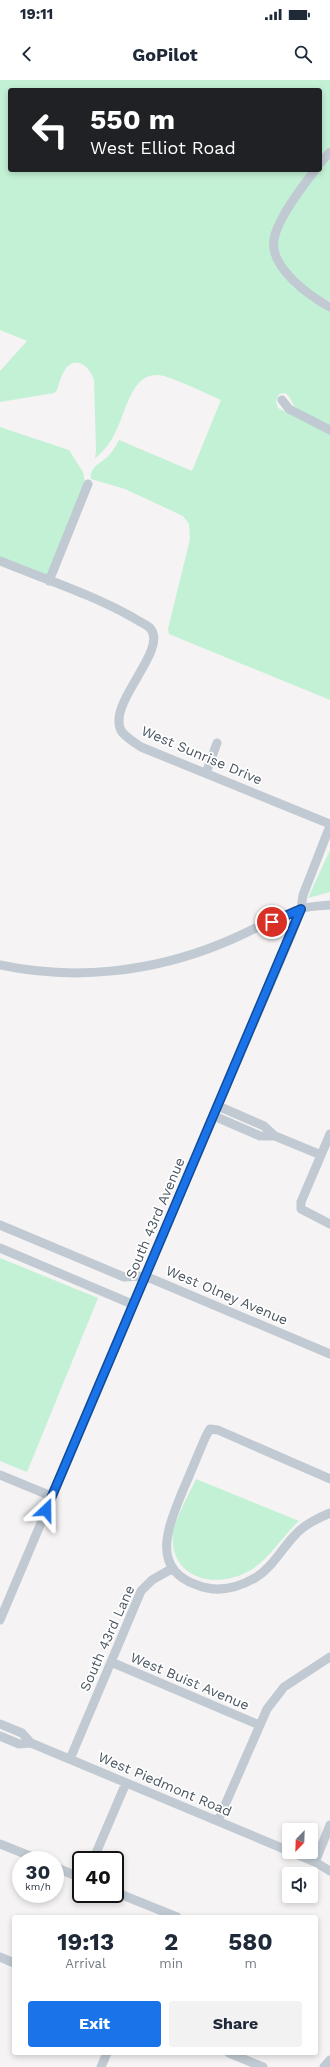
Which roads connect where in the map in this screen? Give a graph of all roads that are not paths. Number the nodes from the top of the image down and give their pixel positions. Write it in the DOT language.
graph roads {
  1 [pos="330,152"];
  2 [pos="322,161"];
  3 [pos="313,172"];
  4 [pos="330,307"];
  5 [pos="282,400"];
  6 [pos="330,430"];
  7 [pos="88,484"];
  8 [pos="0,561"];
  9 [pos="49,581"];
  10 [pos="217,743"];
  11 [pos="206,773"];
  12 [pos="330,825"];
  13 [pos="330,905"];
  14 [pos="301,909"];
  15 [pos="0,965"];
  16 [pos="218,1106"];
  17 [pos="214,1116"];
  18 [pos="250,1120"];
  19 [pos="246,1130"];
  20 [pos="330,1134"];
  21 [pos="275,1136"];
  22 [pos="321,1155"];
  23 [pos="330,1224"];
  24 [pos="0,1225"];
  25 [pos="0,1248"];
  26 [pos="145,1276"];
  27 [pos="132,1304"];
  28 [pos="330,1354"];
  29 [pos="0,1475"];
  30 [pos="330,1479"];
  31 [pos="51,1496"];
  32 [pos="330,1513"];
  33 [pos="173,1568"];
  34 [pos="0,1620"];
  35 [pos="330,1657"];
  36 [pos="111,1662"];
  37 [pos="0,1724"];
  38 [pos="259,1725"];
  39 [pos="0,1736"];
  40 [pos="31,1743"];
  41 [pos="70,1759"];
  42 [pos="126,1783"];
  43 [pos="218,1821"];
  44 [pos="330,1825"];
  45 [pos="0,1844"];
  46 [pos="282,1849"];
  47 [pos="18,1851"];
  48 [pos="98,1851"];
  49 [pos="308,1859"];
  50 [pos="315,1862"];
  51 [pos="330,1871"];
  52 [pos="124,1896"];
  53 [pos="171,1915"];
  54 [pos="0,1957"];
  55 [pos="12,1962"];
  56 [pos="106,2055"];
  57 [pos="234,2055"];
  58 [pos="330,2060"];
  59 [pos="101,2067"];
  60 [pos="263,2067"];
  61 [pos="324,2067"];
  1 -- 2 [label="street"];
  3 -- 4 [label="street"];
  5 -- 6 [label="street"];
  7 -- 9 [label="street"];
  8 -- 9 [label="street, West Sunrise Drive"];
  9 -- 11 [label="street, West Sunrise Drive"];
  10 -- 11 [label="street"];
  11 -- 12 [label="street, West Sunrise Drive"];
  12 -- 14 [label="street, South 43rd Avenue"];
  13 -- 14 [label="street"];
  14 -- 15 [label="street"];
  14 -- 16 [label="street, South 43rd Avenue"];
  16 -- 17 [label="street, South 43rd Avenue"];
  16 -- 18 [label="street"];
  17 -- 19 [label="street"];
  17 -- 26 [label="street, South 43rd Avenue"];
  18 -- 19 [label="street"];
  18 -- 21 [label="street"];
  19 -- 21 [label="street"];
  20 -- 22 [label="street"];
  21 -- 22 [label="street"];
  22 -- 23 [label="street"];
  24 -- 26 [label="street, West Olney Avenue"];
  25 -- 27 [label="street"];
  26 -- 27 [label="street, South 43rd Avenue"];
  26 -- 28 [label="street, West Olney Avenue"];
  27 -- 31 [label="street, South 43rd Avenue"];
  29 -- 31 [label="street"];
  30 -- 33 [label="street"];
  31 -- 34 [label="street, South 43rd Avenue"];
  32 -- 33 [label="street"];
  33 -- 36 [label="street, South 43rd Lane"];
  35 -- 38 [label="street"];
  36 -- 38 [label="street, West Buist Avenue"];
  36 -- 41 [label="street, South 43rd Lane"];
  37 -- 40 [label="street"];
  38 -- 43 [label="street"];
  39 -- 40 [label="street"];
  40 -- 41 [label="street, West Piedmont Road"];
  41 -- 42 [label="street, West Piedmont Road"];
  42 -- 43 [label="street, West Piedmont Road"];
  42 -- 48 [label="street"];
  43 -- 46 [label="street, West Piedmont Road"];
  44 -- 50 [label="street"];
  45 -- 47 [label="street"];
  49 -- 50 [label="street, West Piedmont Road"];
  50 -- 51 [label="street, West Piedmont Road"];
  52 -- 53 [label="street"];
  54 -- 55 [label="street"];
  56 -- 59 [label="street"];
  57 -- 60 [label="street"];
  58 -- 61 [label="street"];
}
